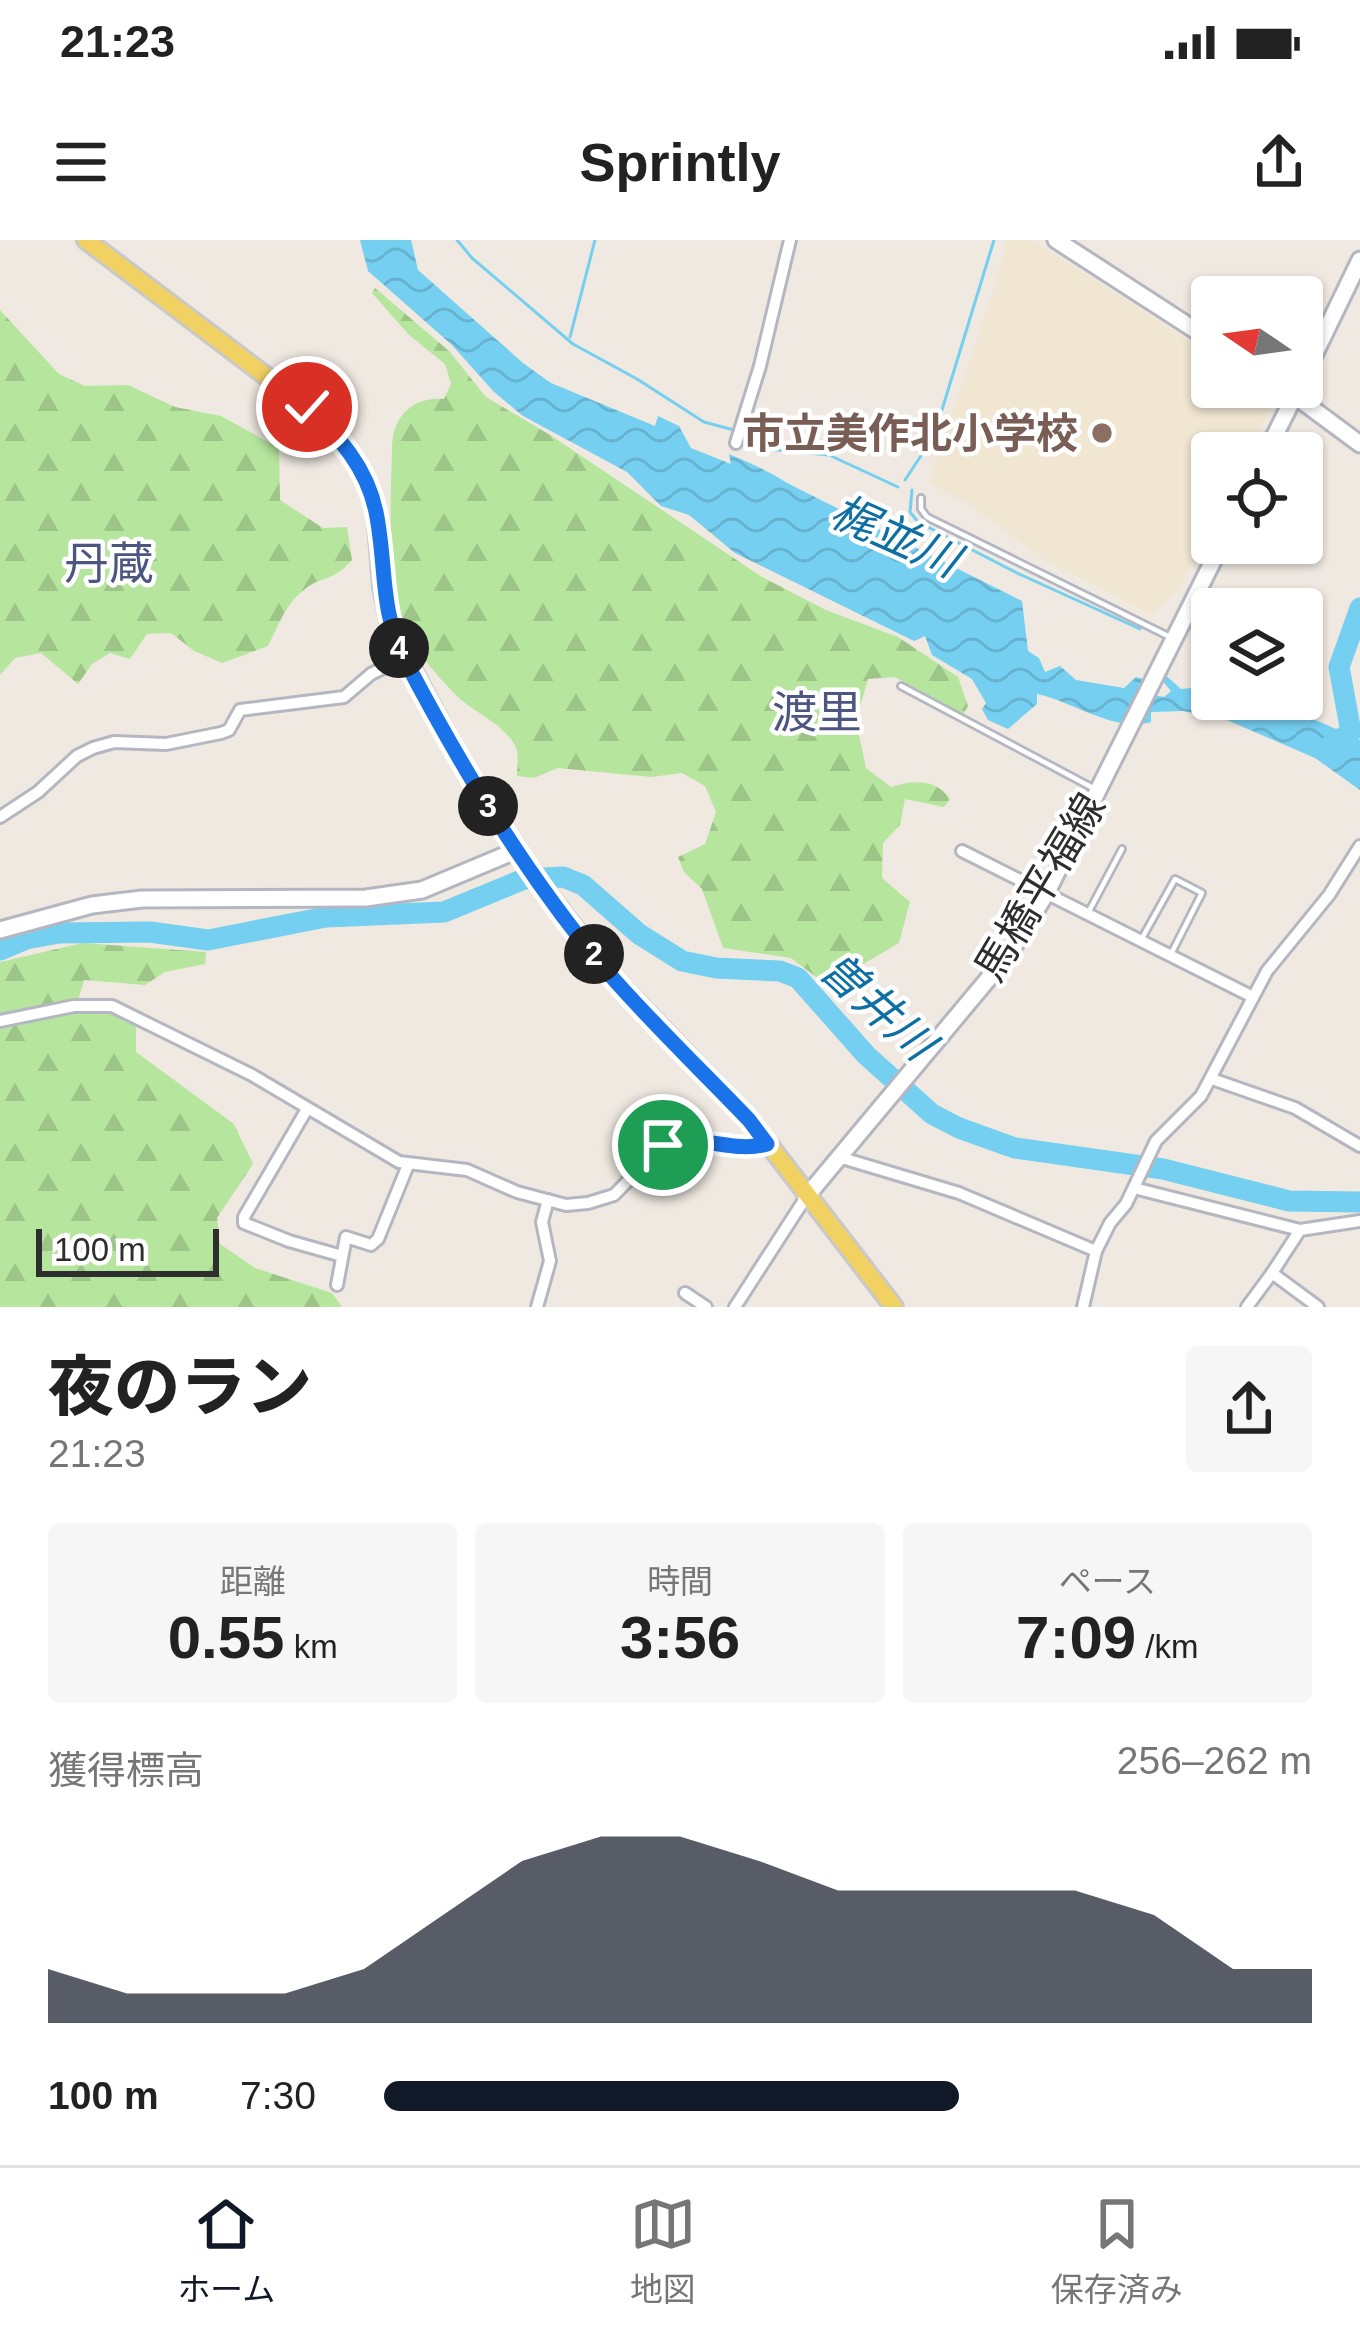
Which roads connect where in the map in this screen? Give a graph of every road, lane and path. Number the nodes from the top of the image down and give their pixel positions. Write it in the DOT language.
graph roads {
  1 [pos="86,240"];
  2 [pos="790,240"];
  3 [pos="1056,240"];
  4 [pos="1360,260"];
  5 [pos="1191,327"];
  6 [pos="1323,332"];
  7 [pos="1319,408"];
  8 [pos="736,443"];
  9 [pos="1360,444"];
  10 [pos="921,498"];
  11 [pos="1211,564"];
  12 [pos="1173,640"];
  13 [pos="404,658"];
  14 [pos="902,686"];
  15 [pos="1099,789"];
  16 [pos="0,817"];
  17 [pos="1360,846"];
  18 [pos="1121,849"];
  19 [pos="515,850"];
  20 [pos="962,851"];
  21 [pos="1047,892"];
  22 [pos="1088,913"];
  23 [pos="0,930"];
  24 [pos="1141,940"];
  25 [pos="1171,955"];
  26 [pos="1253,997"];
  27 [pos="0,1021"];
  28 [pos="1212,1078"];
  29 [pos="307,1108"];
  30 [pos="767,1144"];
  31 [pos="1360,1146"];
  32 [pos="842,1158"];
  33 [pos="408,1165"];
  34 [pos="1136,1185"];
  35 [pos="806,1197"];
  36 [pos="548,1200"];
  37 [pos="1360,1222"];
  38 [pos="1300,1230"];
  39 [pos="1096,1250"];
  40 [pos="342,1256"];
  41 [pos="1272,1273"];
  42 [pos="337,1285"];
  43 [pos="685,1293"];
  44 [pos="537,1307"];
  45 [pos="706,1307"];
  46 [pos="734,1307"];
  47 [pos="894,1307"];
  48 [pos="1083,1307"];
  49 [pos="1247,1307"];
  50 [pos="1318,1307"];
  1 -- 13 [label="main road"];
  2 -- 8 [label="street"];
  3 -- 5 [label="main road"];
  4 -- 6 [label="main road"];
  7 -- 9 [label="main road"];
  10 -- 12 [label="lane"];
  11 -- 12 [label="main road, 馬橋平福線"];
  12 -- 15 [label="main road, 馬橋平福線"];
  13 -- 16 [label="street"];
  13 -- 19 [label="main road"];
  14 -- 15 [label="lane"];
  15 -- 21 [label="main road, 馬橋平福線"];
  17 -- 26 [label="street"];
  18 -- 22 [label="lane"];
  19 -- 23 [label="main road"];
  19 -- 30 [label="main road"];
  20 -- 21 [label="street"];
  21 -- 22 [label="street"];
  21 -- 32 [label="main road, 馬橋平福線"];
  22 -- 24 [label="street"];
  24 -- 25 [label="street"];
  24 -- 25 [label="lane"];
  25 -- 26 [label="street"];
  26 -- 28 [label="street"];
  27 -- 29 [label="street"];
  28 -- 31 [label="street"];
  28 -- 34 [label="street"];
  29 -- 33 [label="street"];
  29 -- 40 [label="street"];
  30 -- 35 [label="main road"];
  30 -- 36 [label="street"];
  32 -- 35 [label="main road, 馬橋平福線"];
  32 -- 39 [label="street"];
  33 -- 36 [label="street"];
  33 -- 40 [label="street"];
  34 -- 38 [label="street"];
  34 -- 39 [label="street"];
  35 -- 46 [label="street"];
  35 -- 47 [label="main road"];
  36 -- 44 [label="street"];
  37 -- 38 [label="street"];
  38 -- 41 [label="street"];
  39 -- 48 [label="street"];
  40 -- 42 [label="street"];
  41 -- 49 [label="street"];
  41 -- 50 [label="street"];
  43 -- 45 [label="street"];
}
